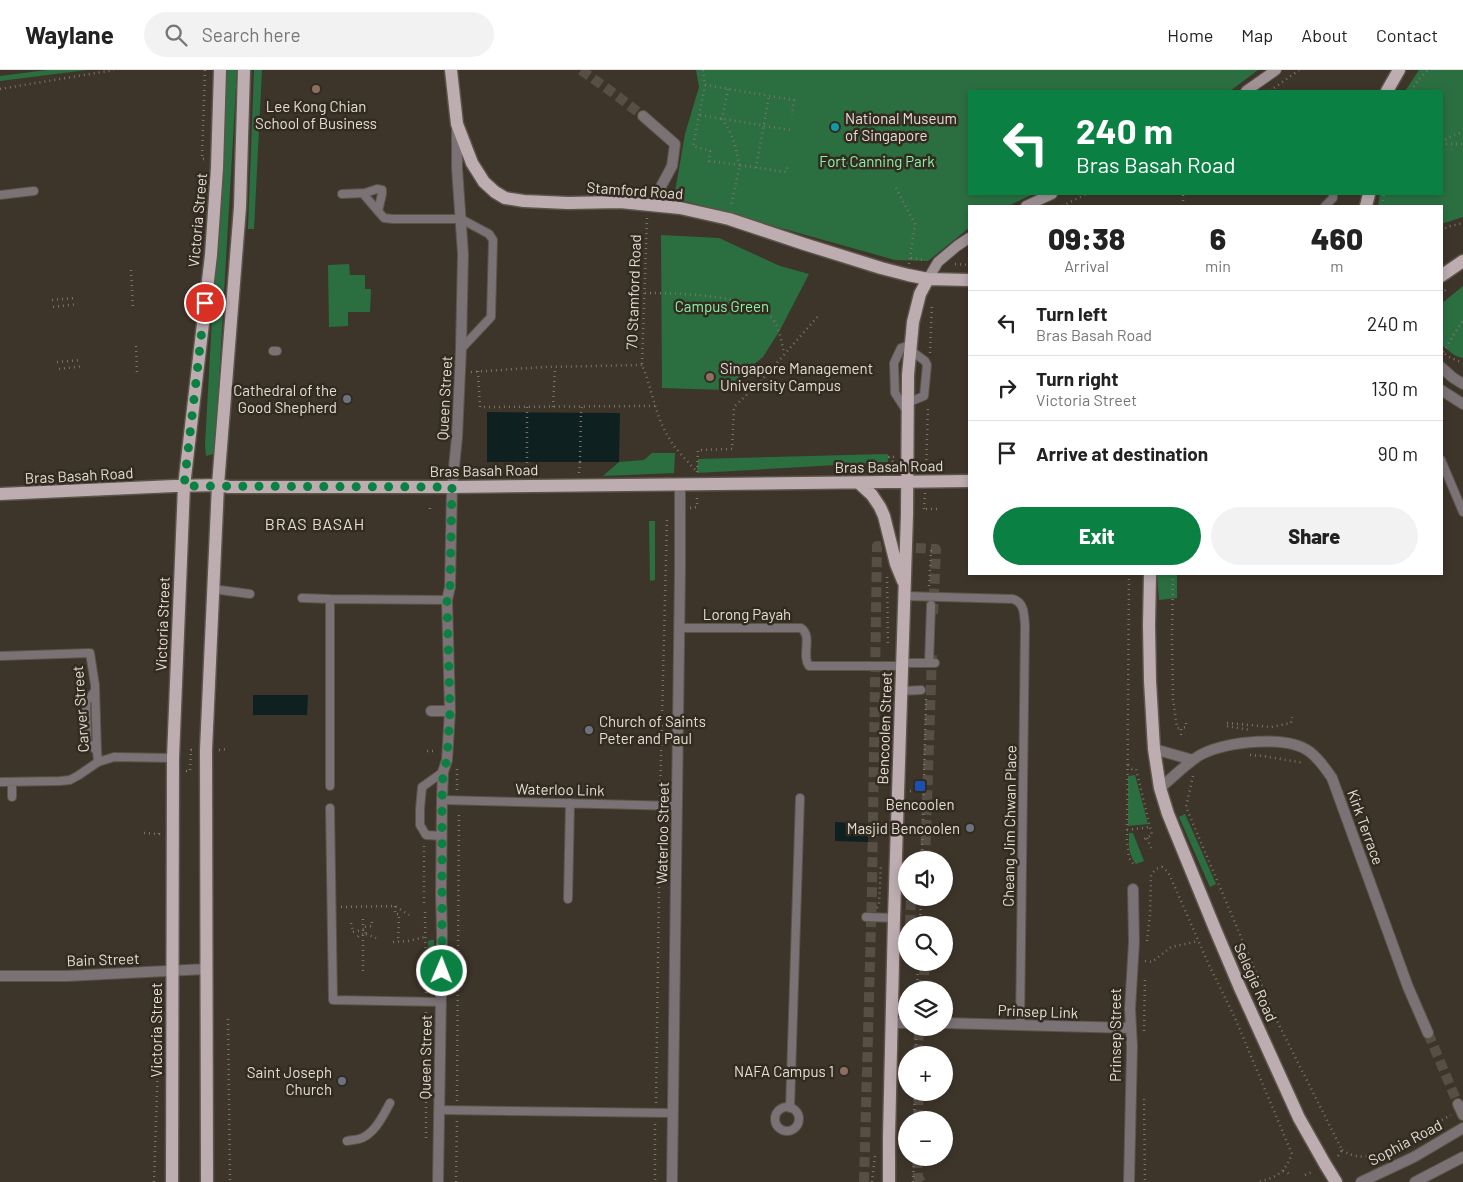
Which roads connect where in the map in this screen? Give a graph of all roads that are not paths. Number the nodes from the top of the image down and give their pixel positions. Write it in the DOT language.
graph roads {
  1 [pos="220,70"];
  2 [pos="244,70"];
  3 [pos="451,70"];
  4 [pos="1276,70"];
  5 [pos="1399,70"];
  6 [pos="1247,90"];
  7 [pos="1389,90"];
  8 [pos="643,116"];
  9 [pos="456,124"];
  10 [pos="34,191"];
  11 [pos="658,192"];
  12 [pos="365,193"];
  13 [pos="342,194"];
  14 [pos="0,195"];
  15 [pos="1050,195"];
  16 [pos="1333,195"];
  17 [pos="1030,205"];
  18 [pos="1326,205"];
  19 [pos="378,211"];
  20 [pos="461,218"];
  21 [pos="968,239"];
  22 [pos="1463,261"];
  23 [pos="1443,275"];
  24 [pos="928,279"];
  25 [pos="968,280"];
  26 [pos="910,347"];
  27 [pos="461,350"];
  28 [pos="1443,370"];
  29 [pos="1463,384"];
  30 [pos="1443,391"];
  31 [pos="1463,404"];
  32 [pos="907,407"];
  33 [pos="1443,465"];
  34 [pos="968,481"];
  35 [pos="906,482"];
  36 [pos="859,483"];
  37 [pos="680,484"];
  38 [pos="218,485"];
  39 [pos="184,486"];
  40 [pos="452,487"];
  41 [pos="0,494"];
  42 [pos="1463,512"];
  43 [pos="1150,575"];
  44 [pos="213,589"];
  45 [pos="904,590"];
  46 [pos="250,594"];
  47 [pos="302,598"];
  48 [pos="330,599"];
  49 [pos="447,600"];
  50 [pos="930,601"];
  51 [pos="679,628"];
  52 [pos="0,656"];
  53 [pos="902,664"];
  54 [pos="921,690"];
  55 [pos="902,691"];
  56 [pos="431,711"];
  57 [pos="450,711"];
  58 [pos="1154,749"];
  59 [pos="172,758"];
  60 [pos="1193,760"];
  61 [pos="98,762"];
  62 [pos="443,772"];
  63 [pos="0,782"];
  64 [pos="12,782"];
  65 [pos="330,786"];
  66 [pos="1160,788"];
  67 [pos="12,797"];
  68 [pos="800,798"];
  69 [pos="442,800"];
  70 [pos="570,803"];
  71 [pos="677,806"];
  72 [pos="330,808"];
  73 [pos="442,836"];
  74 [pos="1133,889"];
  75 [pos="568,899"];
  76 [pos="866,916"];
  77 [pos="894,918"];
  78 [pos="206,970"];
  79 [pos="173,971"];
  80 [pos="0,976"];
  81 [pos="441,1002"];
  82 [pos="892,1023"];
  83 [pos="898,1023"];
  84 [pos="953,1023"];
  85 [pos="1020,1026"];
  86 [pos="1131,1028"];
  87 [pos="1428,1033"];
  88 [pos="390,1104"];
  89 [pos="790,1108"];
  90 [pos="439,1110"];
  91 [pos="672,1113"];
  92 [pos="1463,1128"];
  93 [pos="347,1141"];
  94 [pos="1463,1157"];
  95 [pos="172,1182"];
  96 [pos="207,1182"];
  97 [pos="438,1182"];
  98 [pos="672,1182"];
  99 [pos="889,1182"];
  100 [pos="1129,1182"];
  101 [pos="1336,1182"];
  102 [pos="1361,1182"];
  103 [pos="1415,1182"];
  1 -- 39 [label="main road, Victoria Street"];
  2 -- 38 [label="main road"];
  3 -- 9 [label="main road, Stamford Road"];
  4 -- 6 [label="main road"];
  5 -- 7 [label="main road"];
  8 -- 11 [label="street"];
  9 -- 20 [label="street, Queen Street"];
  9 -- 24 [label="main road, Stamford Road"];
  10 -- 14 [label="lane"];
  12 -- 13 [label="lane"];
  12 -- 19 [label="lane"];
  12 -- 19 [label="lane"];
  15 -- 17 [label="main road"];
  16 -- 18 [label="lane"];
  19 -- 20 [label="lane"];
  20 -- 27 [label="street, Queen Street"];
  20 -- 27 [label="lane"];
  21 -- 24 [label="main road"];
  22 -- 23 [label="main road"];
  24 -- 25 [label="main road, Stamford Road"];
  24 -- 26 [label="main road, Bencoolen Street"];
  26 -- 32 [label="main road, Bencoolen Street"];
  26 -- 32 [label="lane"];
  27 -- 40 [label="street, Queen Street"];
  28 -- 29 [label="street"];
  30 -- 31 [label="street"];
  32 -- 35 [label="main road, Bencoolen Street"];
  33 -- 42 [label="lane"];
  34 -- 35 [label="main road, Bras Basah Road"];
  35 -- 36 [label="main road, Bras Basah Road"];
  35 -- 45 [label="main road, Bencoolen Street"];
  36 -- 37 [label="main road, Bras Basah Road"];
  36 -- 45 [label="main road"];
  37 -- 40 [label="main road, Bras Basah Road"];
  37 -- 51 [label="street, Waterloo Street"];
  38 -- 39 [label="main road, Bras Basah Road"];
  38 -- 40 [label="main road, Bras Basah Road"];
  38 -- 44 [label="main road"];
  39 -- 41 [label="main road, Bras Basah Road"];
  39 -- 59 [label="main road, Victoria Street"];
  40 -- 49 [label="street, Queen Street"];
  43 -- 58 [label="main road"];
  44 -- 46 [label="lane"];
  44 -- 78 [label="main road"];
  45 -- 50 [label="lane"];
  45 -- 53 [label="main road, Bencoolen Street"];
  47 -- 48 [label="lane"];
  48 -- 49 [label="lane"];
  48 -- 65 [label="lane"];
  49 -- 57 [label="street, Queen Street"];
  50 -- 53 [label="lane"];
  50 -- 85 [label="lane, Cheang Jim Chwan Place"];
  51 -- 53 [label="lane, Lorong Payah"];
  51 -- 71 [label="street, Waterloo Street"];
  52 -- 61 [label="lane, Carver Street"];
  53 -- 55 [label="main road, Bencoolen Street"];
  54 -- 55 [label="lane"];
  55 -- 77 [label="main road, Bencoolen Street"];
  56 -- 57 [label="street"];
  57 -- 62 [label="street, Queen Street"];
  58 -- 60 [label="street"];
  58 -- 66 [label="main road"];
  59 -- 61 [label="lane"];
  59 -- 79 [label="main road, Victoria Street"];
  60 -- 66 [label="street, Kirk Terrace"];
  60 -- 87 [label="street, Kirk Terrace"];
  61 -- 64 [label="lane"];
  62 -- 69 [label="street, Queen Street"];
  62 -- 73 [label="lane"];
  63 -- 64 [label="lane"];
  64 -- 67 [label="lane"];
  66 -- 101 [label="main road, Selegie Road"];
  68 -- 89 [label="lane"];
  69 -- 70 [label="lane, Waterloo Link"];
  69 -- 73 [label="street, Queen Street"];
  70 -- 71 [label="lane, Waterloo Link"];
  70 -- 75 [label="lane"];
  71 -- 91 [label="street, Waterloo Street"];
  72 -- 81 [label="lane"];
  73 -- 81 [label="street, Queen Street"];
  74 -- 86 [label="street, Prinsep Street"];
  76 -- 77 [label="lane"];
  77 -- 82 [label="main road, Bencoolen Street"];
  78 -- 79 [label="street, Bain Street"];
  78 -- 96 [label="main road"];
  79 -- 80 [label="street, Bain Street"];
  79 -- 95 [label="main road, Victoria Street"];
  81 -- 90 [label="street, Queen Street"];
  82 -- 83 [label="street"];
  82 -- 99 [label="main road, Bencoolen Street"];
  84 -- 85 [label="street, Prinsep Link"];
  85 -- 86 [label="street, Prinsep Link"];
  86 -- 100 [label="street, Prinsep Street"];
  88 -- 93 [label="lane"];
  90 -- 91 [label="lane"];
  90 -- 97 [label="street, Queen Street"];
  91 -- 98 [label="street, Waterloo Street"];
  92 -- 102 [label="street, Sophia Road"];
  94 -- 103 [label="street"];
}
